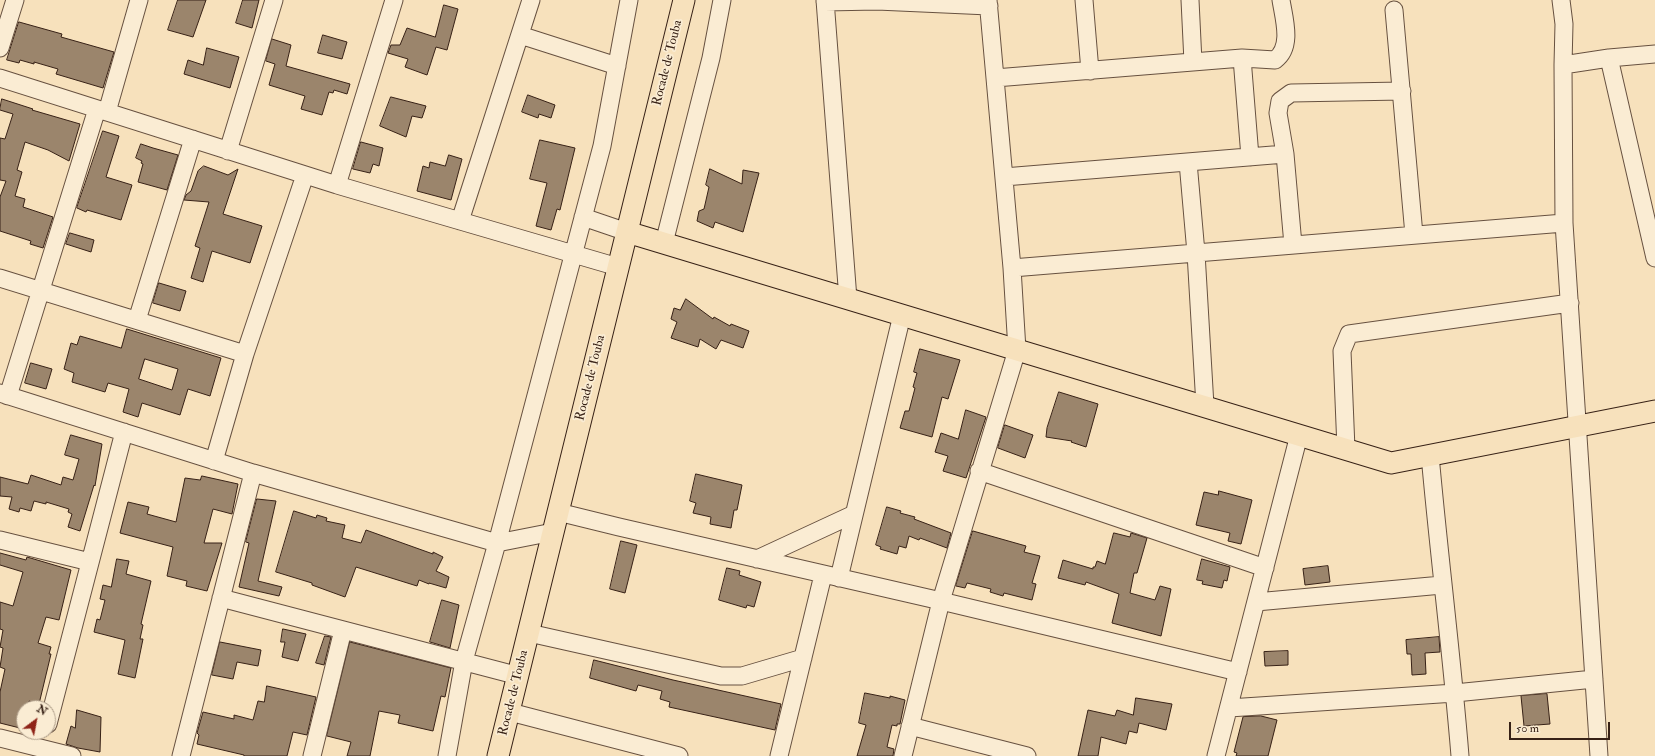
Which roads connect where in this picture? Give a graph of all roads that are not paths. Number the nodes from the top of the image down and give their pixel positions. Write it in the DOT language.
graph roads {
  1 [pos="15,0"];
  2 [pos="139,0"];
  3 [pos="274,0"];
  4 [pos="394,0"];
  5 [pos="531,0"];
  6 [pos="629,0"];
  7 [pos="684,0"];
  8 [pos="722,0"];
  9 [pos="1084,0"];
  10 [pos="1190,0"];
  11 [pos="1281,0"];
  12 [pos="1561,0"];
  13 [pos="825,1"];
  14 [pos="989,3"];
  15 [pos="1394,10"];
  16 [pos="520,36"];
  17 [pos="0,48"];
  18 [pos="1655,54"];
  19 [pos="1242,58"];
  20 [pos="1609,58"];
  21 [pos="1193,62"];
  22 [pos="1562,65"];
  23 [pos="617,66"];
  24 [pos="1090,71"];
  25 [pos="0,78"];
  26 [pos="995,78"];
  27 [pos="1402,91"];
  28 [pos="102,111"];
  29 [pos="192,140"];
  30 [pos="228,151"];
  31 [pos="1285,154"];
  32 [pos="1250,157"];
  33 [pos="1188,162"];
  34 [pos="305,175"];
  35 [pos="1004,177"];
  36 [pos="337,185"];
  37 [pos="583,217"];
  38 [pos="460,221"];
  39 [pos="1564,223"];
  40 [pos="627,232"];
  41 [pos="1414,235"];
  42 [pos="664,243"];
  43 [pos="1293,245"];
  44 [pos="1196,253"];
  45 [pos="573,254"];
  46 [pos="1655,258"];
  47 [pos="618,267"];
  48 [pos="1012,268"];
  49 [pos="0,278"];
  50 [pos="40,291"];
  51 [pos="848,299"];
  52 [pos="1570,303"];
  53 [pos="902,315"];
  54 [pos="137,320"];
  55 [pos="1017,350"];
  56 [pos="245,354"];
  57 [pos="4,394"];
  58 [pos="1205,406"];
  59 [pos="1655,411"];
  60 [pos="1579,426"];
  61 [pos="124,432"];
  62 [pos="1299,435"];
  63 [pos="1346,449"];
  64 [pos="1430,455"];
  65 [pos="214,461"];
  66 [pos="980,471"];
  67 [pos="253,473"];
  68 [pos="558,512"];
  69 [pos="854,514"];
  70 [pos="553,532"];
  71 [pos="0,540"];
  72 [pos="497,543"];
  73 [pos="757,559"];
  74 [pos="90,562"];
  75 [pos="1265,568"];
  76 [pos="831,576"];
  77 [pos="1442,585"];
  78 [pos="221,598"];
  79 [pos="941,601"];
  80 [pos="1256,602"];
  81 [pos="343,630"];
  82 [pos="529,633"];
  83 [pos="803,658"];
  84 [pos="464,661"];
  85 [pos="1238,672"];
  86 [pos="519,676"];
  87 [pos="1594,679"];
  88 [pos="1455,692"];
  89 [pos="54,700"];
  90 [pos="1229,708"];
  91 [pos="510,712"];
  92 [pos="910,726"];
  93 [pos="0,738"];
  94 [pos="44,740"];
  95 [pos="42,748"];
  96 [pos="72,756"];
  97 [pos="181,756"];
  98 [pos="312,756"];
  99 [pos="447,756"];
  100 [pos="498,756"];
  101 [pos="679,756"];
  102 [pos="779,756"];
  103 [pos="903,756"];
  104 [pos="1027,756"];
  105 [pos="1216,756"];
  106 [pos="1460,756"];
  107 [pos="1599,756"];
  1 -- 17 [label="street"];
  2 -- 28 [label="street"];
  3 -- 30 [label="street"];
  4 -- 36 [label="street"];
  5 -- 16 [label="street"];
  6 -- 23 [label="street"];
  7 -- 40 [label="main road, Rocade de Touba"];
  8 -- 42 [label="street"];
  9 -- 24 [label="street"];
  10 -- 21 [label="street"];
  11 -- 19 [label="street"];
  12 -- 22 [label="street"];
  13 -- 14 [label="street"];
  13 -- 51 [label="street"];
  14 -- 26 [label="street"];
  15 -- 27 [label="street"];
  16 -- 23 [label="street"];
  16 -- 38 [label="street"];
  18 -- 20 [label="street"];
  19 -- 21 [label="street"];
  19 -- 32 [label="street"];
  20 -- 22 [label="street"];
  20 -- 46 [label="street"];
  21 -- 24 [label="street"];
  22 -- 39 [label="street"];
  23 -- 37 [label="street"];
  24 -- 26 [label="street"];
  25 -- 28 [label="street"];
  26 -- 35 [label="street"];
  27 -- 31 [label="street"];
  27 -- 41 [label="street"];
  28 -- 29 [label="street"];
  28 -- 50 [label="street"];
  29 -- 30 [label="street"];
  29 -- 54 [label="street"];
  30 -- 34 [label="street"];
  31 -- 32 [label="street"];
  31 -- 43 [label="street"];
  32 -- 33 [label="street"];
  33 -- 35 [label="street"];
  33 -- 44 [label="street"];
  34 -- 36 [label="street"];
  34 -- 56 [label="street"];
  35 -- 48 [label="street"];
  36 -- 38 [label="street"];
  37 -- 40 [label="street"];
  37 -- 45 [label="street"];
  38 -- 45 [label="street"];
  39 -- 41 [label="street"];
  39 -- 52 [label="street"];
  40 -- 42 [label="main road"];
  40 -- 47 [label="main road, Rocade de Touba"];
  41 -- 43 [label="street"];
  42 -- 51 [label="main road"];
  43 -- 44 [label="street"];
  44 -- 48 [label="street"];
  44 -- 58 [label="street"];
  45 -- 47 [label="street"];
  45 -- 72 [label="street"];
  47 -- 68 [label="main road, Rocade de Touba"];
  48 -- 55 [label="street"];
  49 -- 50 [label="street"];
  50 -- 54 [label="street"];
  50 -- 57 [label="street"];
  51 -- 53 [label="main road"];
  52 -- 60 [label="street"];
  52 -- 63 [label="street"];
  53 -- 55 [label="main road"];
  53 -- 69 [label="street"];
  54 -- 56 [label="street"];
  55 -- 58 [label="main road"];
  55 -- 66 [label="street"];
  56 -- 65 [label="street"];
  57 -- 61 [label="street"];
  58 -- 62 [label="main road"];
  59 -- 60 [label="main road"];
  60 -- 64 [label="main road"];
  60 -- 87 [label="street"];
  61 -- 65 [label="street"];
  61 -- 74 [label="street"];
  62 -- 63 [label="main road"];
  62 -- 75 [label="street"];
  63 -- 64 [label="main road"];
  64 -- 77 [label="street"];
  65 -- 67 [label="street"];
  66 -- 75 [label="street"];
  66 -- 79 [label="street"];
  67 -- 72 [label="street"];
  67 -- 78 [label="street"];
  68 -- 70 [label="main road, Rocade de Touba"];
  68 -- 73 [label="street"];
  69 -- 73 [label="street"];
  69 -- 76 [label="street"];
  70 -- 72 [label="street"];
  70 -- 82 [label="main road, Rocade de Touba"];
  71 -- 74 [label="street"];
  72 -- 84 [label="street"];
  73 -- 76 [label="street"];
  74 -- 89 [label="street"];
  75 -- 80 [label="street"];
  76 -- 79 [label="street"];
  76 -- 83 [label="street"];
  77 -- 80 [label="street"];
  77 -- 88 [label="street"];
  78 -- 81 [label="street"];
  78 -- 97 [label="street"];
  79 -- 85 [label="street"];
  79 -- 92 [label="street"];
  80 -- 85 [label="street"];
  81 -- 84 [label="street"];
  81 -- 98 [label="street"];
  82 -- 83 [label="street"];
  82 -- 86 [label="main road, Rocade de Touba"];
  83 -- 102 [label="street"];
  84 -- 86 [label="street"];
  84 -- 99 [label="street"];
  85 -- 90 [label="street"];
  86 -- 91 [label="main road, Rocade de Touba"];
  87 -- 88 [label="street"];
  87 -- 107 [label="street"];
  88 -- 90 [label="street"];
  88 -- 106 [label="street"];
  90 -- 105 [label="street"];
  91 -- 100 [label="main road, Rocade de Touba"];
  91 -- 101 [label="street"];
  92 -- 103 [label="street"];
  92 -- 104 [label="street"];
  93 -- 95 [label="street"];
  94 -- 95 [label="street"];
  95 -- 96 [label="street"];
}
